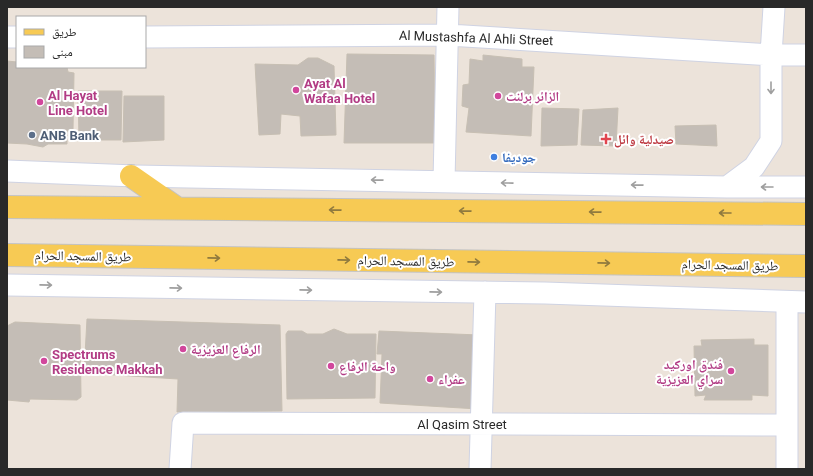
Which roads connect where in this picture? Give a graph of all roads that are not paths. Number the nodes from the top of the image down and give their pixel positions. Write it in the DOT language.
graph roads {
  1 [pos="448,7"];
  2 [pos="774,7"];
  3 [pos="448,35"];
  4 [pos="146,37"];
  5 [pos="806,55"];
  6 [pos="771,56"];
  7 [pos="7,171"];
  8 [pos="131,176"];
  9 [pos="444,181"];
  10 [pos="727,187"];
  11 [pos="806,187"];
  12 [pos="7,207"];
  13 [pos="176,208"];
  14 [pos="806,214"];
  15 [pos="7,255"];
  16 [pos="548,263"];
  17 [pos="806,266"];
  18 [pos="7,285"];
  19 [pos="485,292"];
  20 [pos="545,293"];
  21 [pos="796,302"];
  22 [pos="481,424"];
  23 [pos="787,425"];
  24 [pos="180,469"];
  25 [pos="480,469"];
  26 [pos="787,469"];
  1 -- 3 [label="street"];
  2 -- 6 [label="street"];
  3 -- 4 [label="street, Al Mustashfa Al Ahli Street"];
  3 -- 6 [label="street, Al Mustashfa Al Ahli Street"];
  3 -- 9 [label="street"];
  5 -- 6 [label="street, Al Mustashfa Al Ahli Street"];
  6 -- 10 [label="street, one-way"];
  7 -- 8 [label="street"];
  9 -- 8 [label="street, one-way"];
  8 -- 13 [label="main road"];
  10 -- 9 [label="street, one-way"];
  11 -- 10 [label="street, one-way"];
  12 -- 13 [label="main road"];
  14 -- 13 [label="main road, one-way"];
  15 -- 16 [label="main road, طريق المسجد الحرام, one-way"];
  16 -- 17 [label="main road, طريق المسجد الحرام, one-way"];
  16 -- 20 [label="street"];
  18 -- 19 [label="street, one-way"];
  19 -- 20 [label="street"];
  19 -- 22 [label="street"];
  20 -- 21 [label="street"];
  21 -- 23 [label="street"];
  22 -- 23 [label="street, Al Qasim Street"];
  22 -- 24 [label="street, Al Qasim Street"];
  22 -- 25 [label="street"];
  23 -- 26 [label="street"];
}
